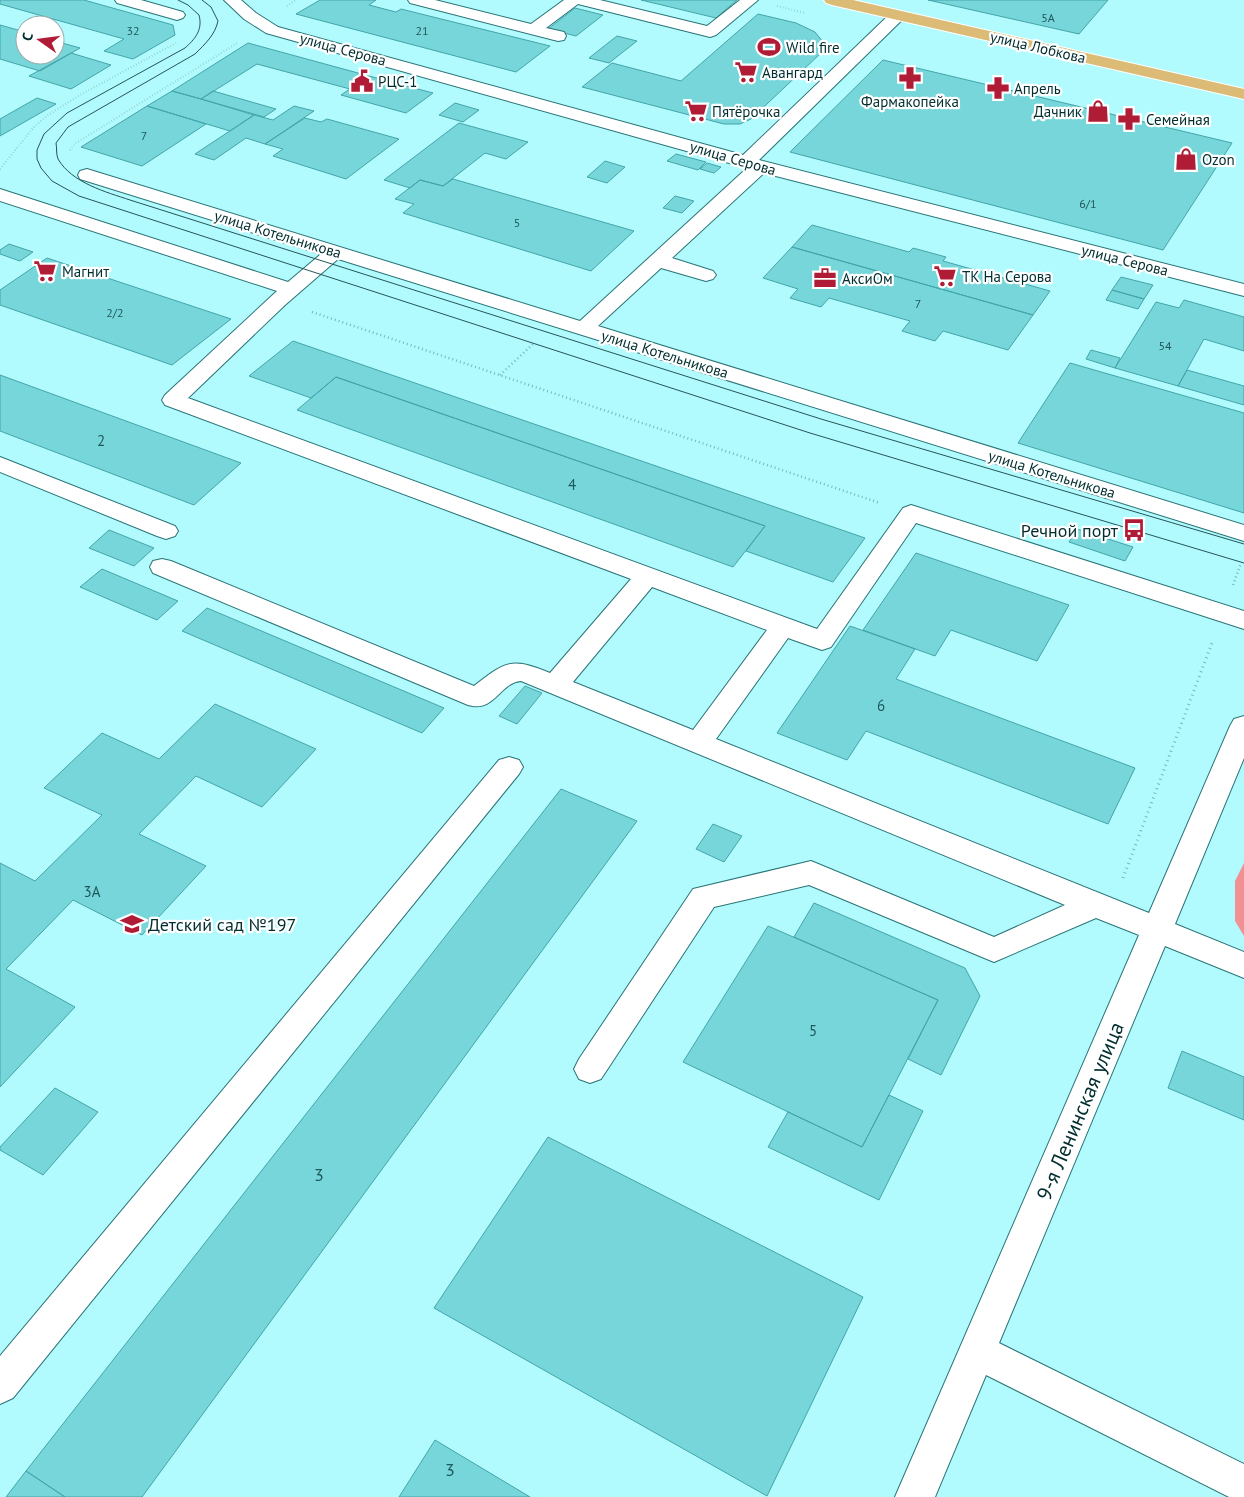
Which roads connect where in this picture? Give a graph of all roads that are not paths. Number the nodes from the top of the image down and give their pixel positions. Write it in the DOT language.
graph roads {
  1 [pos="123,0"];
  2 [pos="232,0"];
  3 [pos="416,0"];
  4 [pos="574,0"];
  5 [pos="580,0"];
  6 [pos="750,0"];
  7 [pos="832,0"];
  8 [pos="177,15"];
  9 [pos="898,15"];
  10 [pos="533,30"];
  11 [pos="558,36"];
  12 [pos="1244,94"];
  13 [pos="753,164"];
  14 [pos="87,175"];
  15 [pos="0,195"];
  16 [pos="335,252"];
  17 [pos="657,260"];
  18 [pos="706,275"];
  19 [pos="1244,290"];
  20 [pos="285,295"];
  21 [pos="583,328"];
  22 [pos="0,464"];
  23 [pos="166,531"];
  24 [pos="1244,533"];
  25 [pos="162,568"];
  26 [pos="647,576"];
  27 [pos="1234,617"];
  28 [pos="783,626"];
  29 [pos="555,685"];
  30 [pos="1244,726"];
  31 [pos="698,743"];
  32 [pos="509,767"];
  33 [pos="1103,908"];
  34 [pos="1157,930"];
  35 [pos="1244,965"];
  36 [pos="590,1069"];
  37 [pos="977,1351"];
  38 [pos="0,1385"];
  39 [pos="1244,1484"];
  40 [pos="915,1497"];
  1 -- 8 [label="street"];
  2 -- 13 [label="street, улица Серова"];
  3 -- 10 [label="street"];
  4 -- 10 [label="street"];
  5 -- 6 [label="street"];
  7 -- 9 [label="main road, улица Лобкова"];
  9 -- 12 [label="main road, улица Лобкова"];
  9 -- 13 [label="street"];
  10 -- 11 [label="street"];
  13 -- 17 [label="street"];
  13 -- 19 [label="street, улица Серова"];
  14 -- 16 [label="street, улица Котельникова"];
  15 -- 20 [label="street"];
  16 -- 20 [label="street"];
  16 -- 21 [label="street, улица Котельникова"];
  17 -- 18 [label="street"];
  17 -- 21 [label="street"];
  20 -- 26 [label="street"];
  21 -- 24 [label="street, улица Котельникова"];
  22 -- 23 [label="street"];
  25 -- 29 [label="street"];
  26 -- 28 [label="street"];
  26 -- 29 [label="street"];
  27 -- 28 [label="street"];
  28 -- 31 [label="street"];
  29 -- 31 [label="street"];
  30 -- 34 [label="street, 9-я Ленинская улица"];
  31 -- 33 [label="street"];
  32 -- 38 [label="street"];
  33 -- 34 [label="street"];
  33 -- 36 [label="street"];
  34 -- 35 [label="street"];
  34 -- 37 [label="street, 9-я Ленинская улица"];
  37 -- 39 [label="street"];
  37 -- 40 [label="street, 9-я Ленинская улица"];
}
